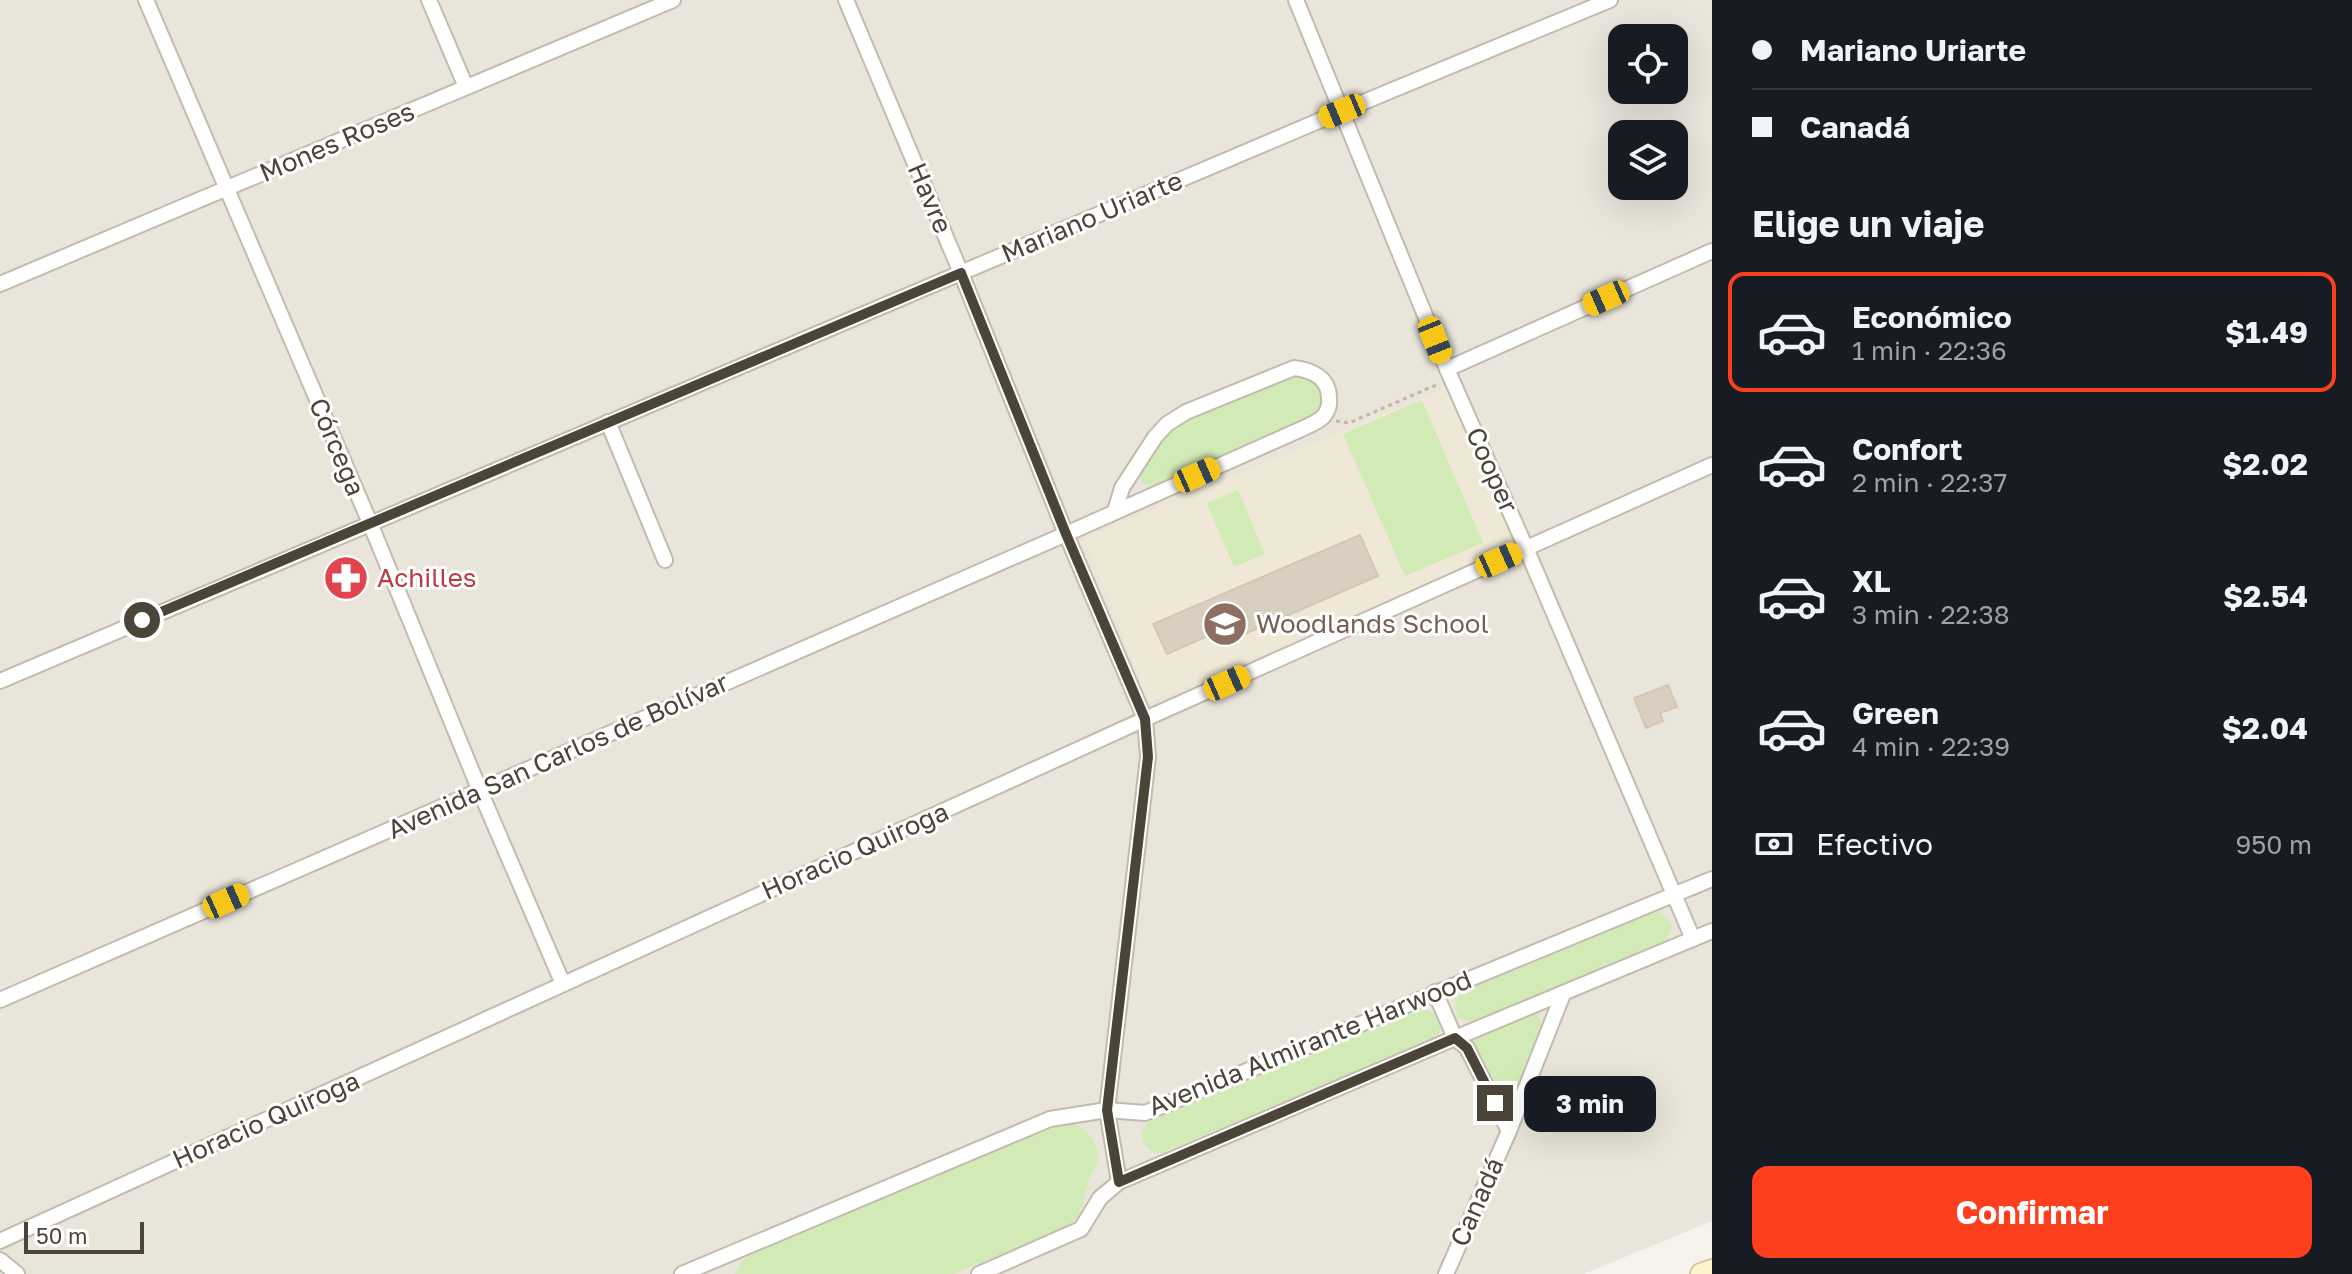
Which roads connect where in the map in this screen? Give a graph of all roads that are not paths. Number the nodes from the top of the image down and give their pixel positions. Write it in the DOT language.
graph roads {
  1 [pos="146,0"];
  2 [pos="429,0"];
  3 [pos="673,0"];
  4 [pos="846,0"];
  5 [pos="1296,0"];
  6 [pos="1610,0"];
  7 [pos="466,87"];
  8 [pos="1342,111"];
  9 [pos="226,189"];
  10 [pos="1712,251"];
  11 [pos="961,273"];
  12 [pos="0,284"];
  13 [pos="1449,374"];
  14 [pos="608,422"];
  15 [pos="1712,465"];
  16 [pos="1115,511"];
  17 [pos="370,523"];
  18 [pos="1066,534"];
  19 [pos="1526,548"];
  20 [pos="665,560"];
  21 [pos="0,681"];
  22 [pos="1145,719"];
  23 [pos="480,791"];
  24 [pos="1712,879"];
  25 [pos="1675,894"];
  26 [pos="1712,931"];
  27 [pos="1693,939"];
  28 [pos="563,984"];
  29 [pos="1435,992"];
  30 [pos="1563,994"];
  31 [pos="0,1000"];
  32 [pos="1455,1038"];
  33 [pos="1107,1110"];
  34 [pos="1509,1131"];
  35 [pos="1119,1182"];
  36 [pos="0,1241"];
  37 [pos="0,1260"];
  38 [pos="715,1268"];
  39 [pos="1712,1270"];
  40 [pos="17,1274"];
  41 [pos="682,1274"];
  42 [pos="979,1274"];
  43 [pos="1446,1274"];
  44 [pos="1701,1274"];
  1 -- 9 [label="street, Córcega"];
  2 -- 7 [label="street"];
  3 -- 7 [label="street, Mones Roses"];
  4 -- 11 [label="street, Havre"];
  5 -- 8 [label="street, Cooper"];
  6 -- 8 [label="street, Mariano Uriarte"];
  7 -- 9 [label="street, Mones Roses"];
  8 -- 11 [label="street, Mariano Uriarte"];
  8 -- 13 [label="street, Cooper"];
  9 -- 12 [label="street, Mones Roses"];
  9 -- 17 [label="street, Córcega"];
  10 -- 13 [label="street"];
  11 -- 14 [label="street, Mariano Uriarte"];
  11 -- 18 [label="street, Havre"];
  13 -- 19 [label="street, Cooper"];
  14 -- 17 [label="street, Mariano Uriarte"];
  14 -- 20 [label="street"];
  15 -- 19 [label="street, Horacio Quiroga"];
  16 -- 16 [label="street, Avenida San Carlos de Bolívar"];
  16 -- 18 [label="street, Avenida San Carlos de Bolívar"];
  17 -- 21 [label="street, Mariano Uriarte"];
  17 -- 23 [label="street, Córcega"];
  18 -- 22 [label="street, Havre"];
  18 -- 23 [label="street, Avenida San Carlos de Bolívar"];
  19 -- 22 [label="street, Horacio Quiroga"];
  19 -- 25 [label="street, Cooper"];
  22 -- 28 [label="street, Horacio Quiroga"];
  22 -- 33 [label="street, Havre"];
  23 -- 28 [label="street, Córcega"];
  23 -- 31 [label="street, Avenida San Carlos de Bolívar"];
  24 -- 25 [label="street, Avenida Almirante Harwood"];
  25 -- 27 [label="street, Cooper"];
  25 -- 29 [label="street, Avenida Almirante Harwood"];
  26 -- 27 [label="street, Avenida Almirante Harwood"];
  27 -- 30 [label="street, Avenida Almirante Harwood"];
  28 -- 36 [label="street, Horacio Quiroga"];
  29 -- 32 [label="street, Canadá"];
  29 -- 33 [label="street, Avenida Almirante Harwood"];
  30 -- 32 [label="street, Avenida Almirante Harwood"];
  30 -- 34 [label="street, Canadá"];
  32 -- 34 [label="street, Canadá"];
  32 -- 35 [label="street, Avenida Almirante Harwood"];
  33 -- 35 [label="street, Havre"];
  33 -- 38 [label="street, Avenida Almirante Harwood"];
  34 -- 43 [label="street, Canadá"];
  35 -- 42 [label="street, Avenida Almirante Harwood"];
  37 -- 40 [label="street"];
  38 -- 41 [label="street, Avenida Almirante Harwood"];
  39 -- 44 [label="main road"];
}
